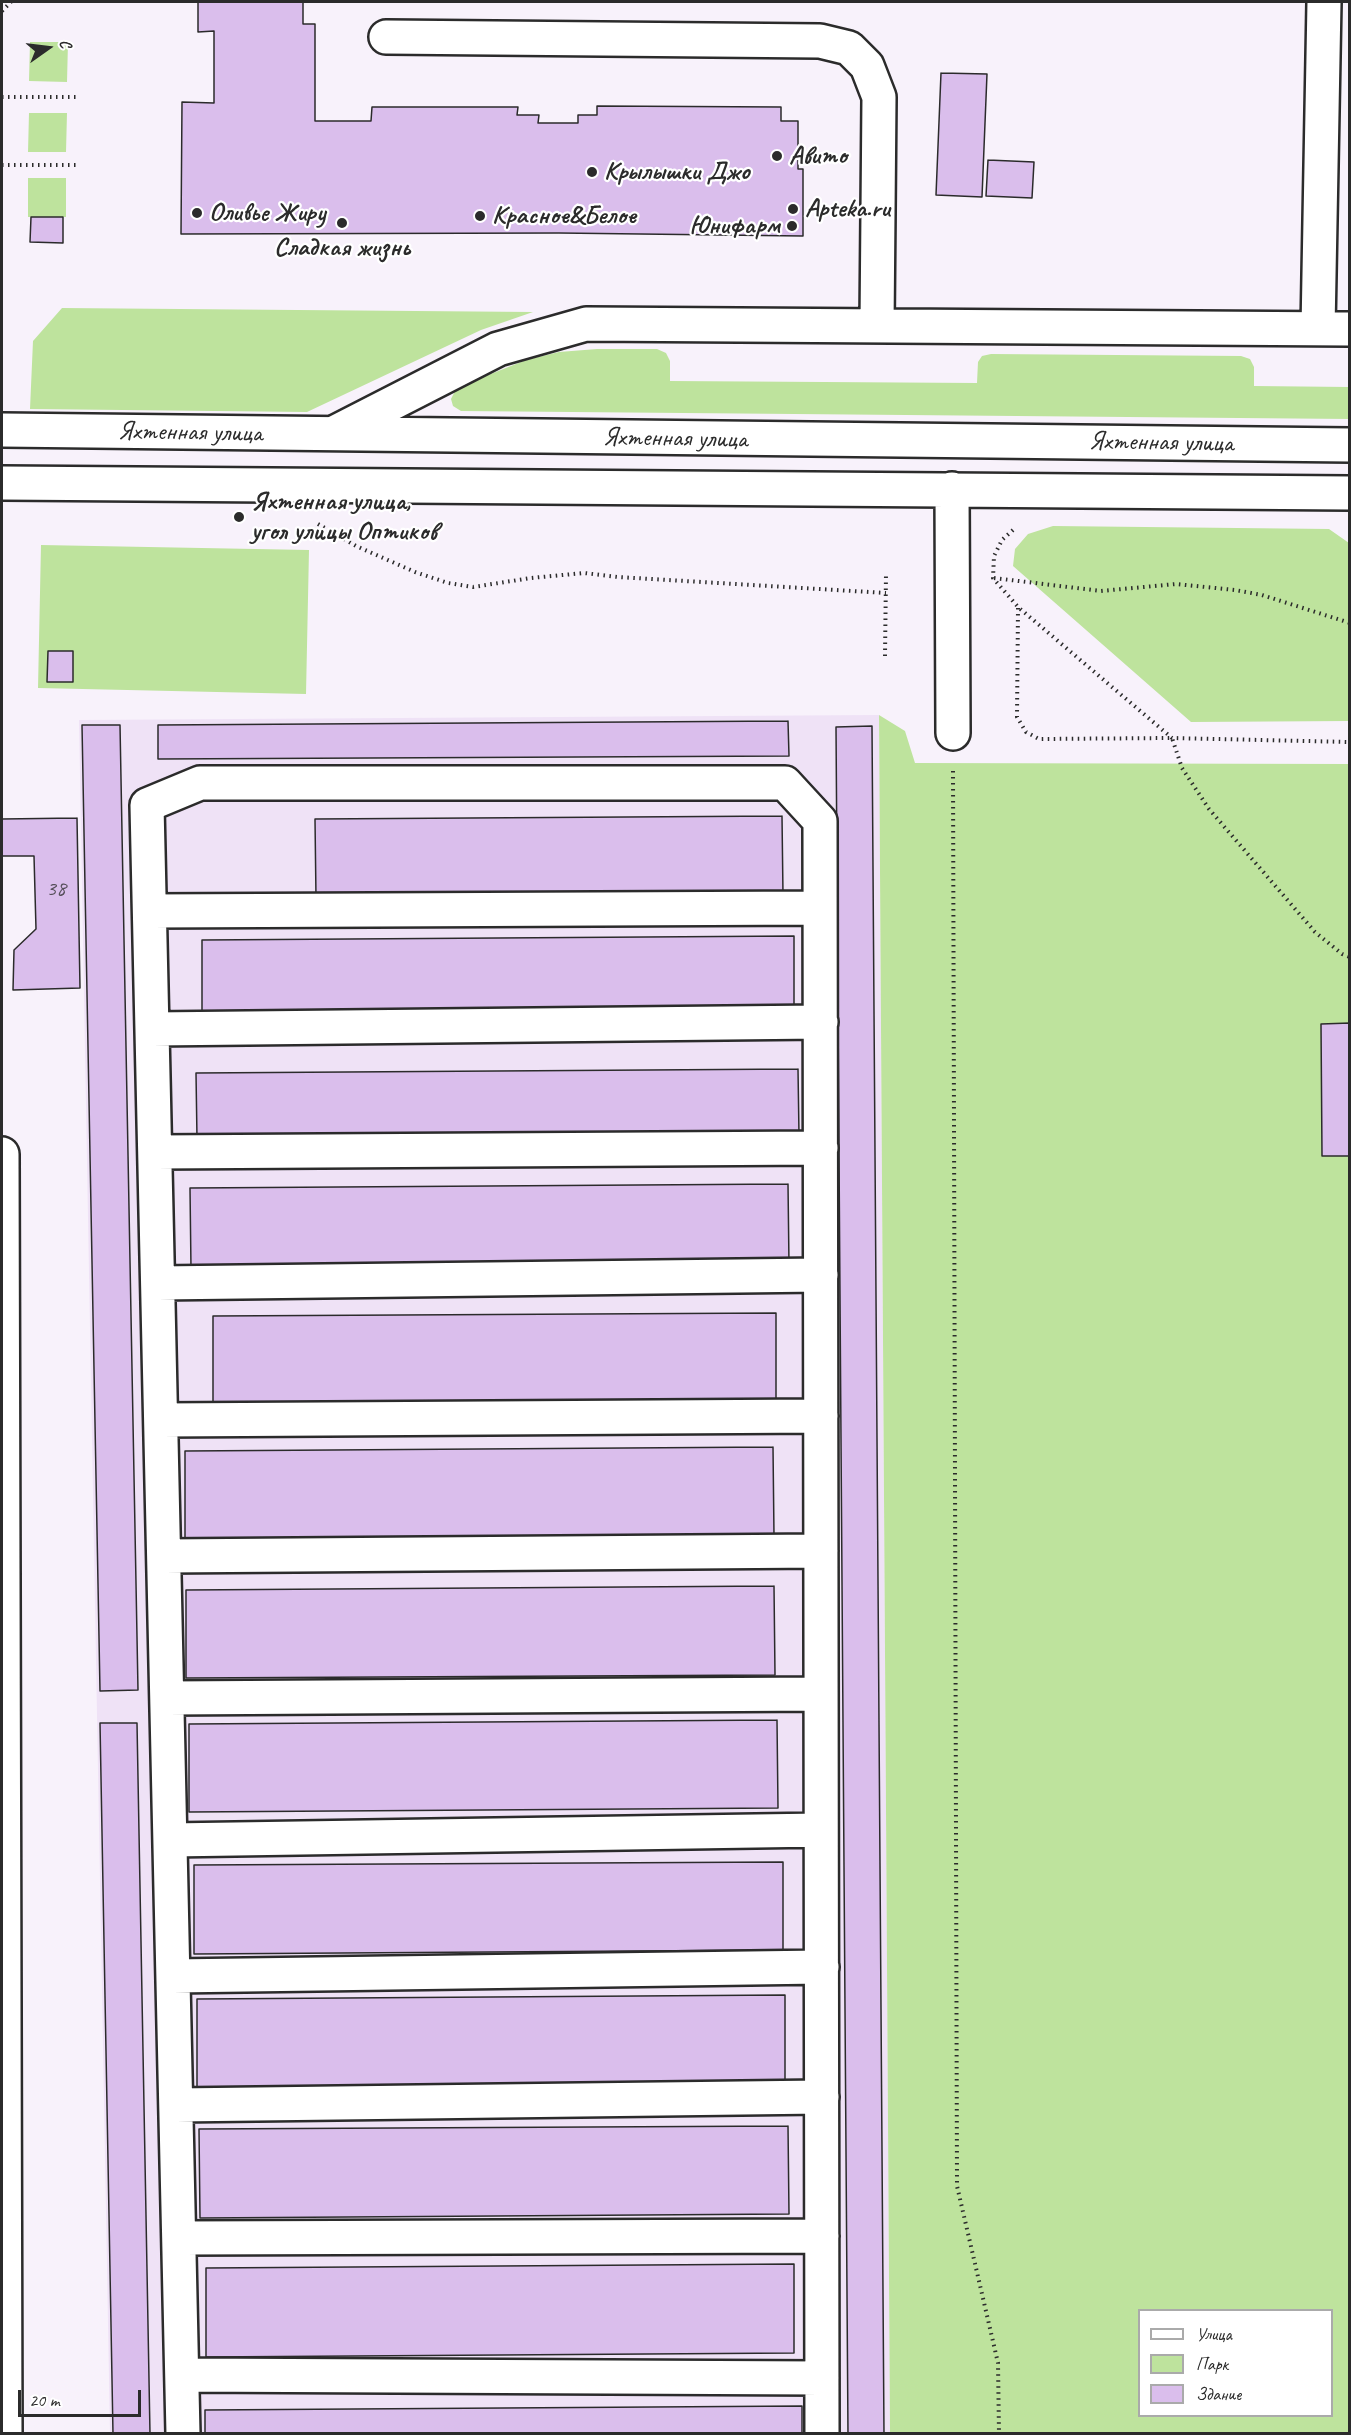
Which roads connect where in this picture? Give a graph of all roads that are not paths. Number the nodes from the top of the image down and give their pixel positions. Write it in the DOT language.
graph roads {
  1 [pos="1324,2"];
  2 [pos="386,38"];
  3 [pos="877,327"];
  4 [pos="1334,329"];
  5 [pos="2,430"];
  6 [pos="331,435"];
  7 [pos="1350,445"];
  8 [pos="2,483"];
  9 [pos="952,489"];
  10 [pos="1348,494"];
  11 [pos="953,733"];
  12 [pos="820,908"];
  13 [pos="150,911"];
  14 [pos="820,1022"];
  15 [pos="152,1029"];
  16 [pos="821,1148"];
  17 [pos="155,1152"];
  18 [pos="2,1154"];
  19 [pos="821,1275"];
  20 [pos="158,1283"];
  21 [pos="821,1416"];
  22 [pos="161,1420"];
  23 [pos="821,1551"];
  24 [pos="164,1556"];
  25 [pos="821,1694"];
  26 [pos="167,1698"];
  27 [pos="822,1830"];
  28 [pos="170,1840"];
  29 [pos="822,1966"];
  30 [pos="173,1976"];
  31 [pos="822,2097"];
  32 [pos="176,2105"];
  33 [pos="822,2236"];
  34 [pos="178,2238"];
  35 [pos="3,2248"];
  36 [pos="182,2375"];
  37 [pos="822,2378"];
  38 [pos="5,2433"];
  39 [pos="183,2433"];
  40 [pos="822,2433"];
  1 -- 4 [label="street"];
  2 -- 3 [label="street"];
  3 -- 4 [label="street"];
  3 -- 6 [label="street"];
  5 -- 6 [label="street, Яхтенная улица"];
  6 -- 7 [label="street, Яхтенная улица"];
  8 -- 9 [label="street, Яхтенная улица"];
  9 -- 10 [label="street, Яхтенная улица"];
  9 -- 11 [label="street"];
  12 -- 13 [label="street"];
  12 -- 13 [label="street"];
  12 -- 14 [label="street"];
  13 -- 15 [label="street"];
  14 -- 15 [label="street"];
  14 -- 16 [label="street"];
  15 -- 17 [label="street"];
  16 -- 17 [label="street"];
  16 -- 19 [label="street"];
  17 -- 20 [label="street"];
  18 -- 35 [label="street"];
  19 -- 20 [label="street"];
  19 -- 21 [label="street"];
  20 -- 22 [label="street"];
  21 -- 22 [label="street"];
  21 -- 23 [label="street"];
  22 -- 24 [label="street"];
  23 -- 24 [label="street"];
  23 -- 25 [label="street"];
  24 -- 26 [label="street"];
  25 -- 26 [label="street"];
  25 -- 27 [label="street"];
  26 -- 28 [label="street"];
  27 -- 28 [label="street"];
  27 -- 29 [label="street"];
  28 -- 30 [label="street"];
  29 -- 30 [label="street"];
  29 -- 31 [label="street"];
  30 -- 32 [label="street"];
  31 -- 32 [label="street"];
  31 -- 33 [label="street"];
  32 -- 34 [label="street"];
  33 -- 34 [label="street"];
  33 -- 37 [label="street"];
  34 -- 36 [label="street"];
  35 -- 38 [label="street"];
  36 -- 37 [label="street"];
  36 -- 39 [label="street"];
  37 -- 40 [label="street"];
}
